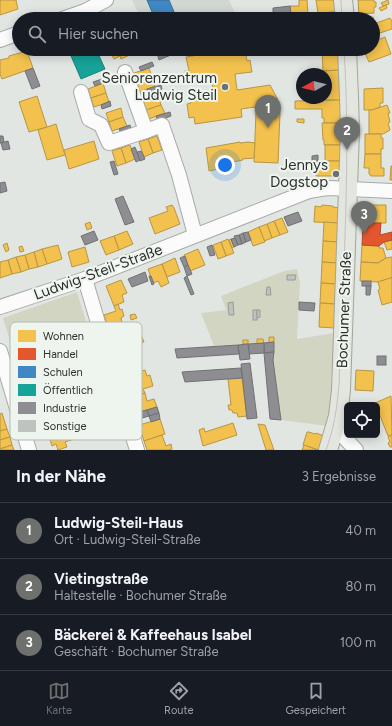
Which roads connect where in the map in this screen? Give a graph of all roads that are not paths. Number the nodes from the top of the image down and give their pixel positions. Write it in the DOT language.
graph roads {
  1 [pos="106,0"];
  2 [pos="343,0"];
  3 [pos="82,12"];
  4 [pos="344,12"];
  5 [pos="12,36"];
  6 [pos="0,40"];
  7 [pos="347,56"];
  8 [pos="125,72"];
  9 [pos="81,92"];
  10 [pos="146,130"];
  11 [pos="348,189"];
  12 [pos="392,191"];
  13 [pos="195,235"];
  14 [pos="85,279"];
  15 [pos="0,307"];
  16 [pos="98,322"];
  17 [pos="0,351"];
  18 [pos="10,385"];
  19 [pos="334,432"];
  20 [pos="26,440"];
  21 [pos="134,440"];
  22 [pos="29,450"];
  23 [pos="137,450"];
  24 [pos="328,450"];
  25 [pos="356,450"];
  1 -- 3 [label="street"];
  2 -- 4 [label="main road"];
  5 -- 6 [label="street"];
  7 -- 11 [label="main road, Bochumer Straße"];
  8 -- 10 [label="street"];
  9 -- 10 [label="street"];
  10 -- 13 [label="street"];
  11 -- 12 [label="street, Ludwig-Steil-Straße"];
  11 -- 13 [label="street, Ludwig-Steil-Straße"];
  11 -- 19 [label="main road, Bochumer Straße"];
  13 -- 14 [label="street, Ludwig-Steil-Straße"];
  14 -- 15 [label="street, Ludwig-Steil-Straße"];
  14 -- 16 [label="street"];
  17 -- 18 [label="street"];
  19 -- 24 [label="main road, Bochumer Straße"];
  19 -- 25 [label="street"];
  20 -- 22 [label="street"];
  21 -- 23 [label="street"];
}
